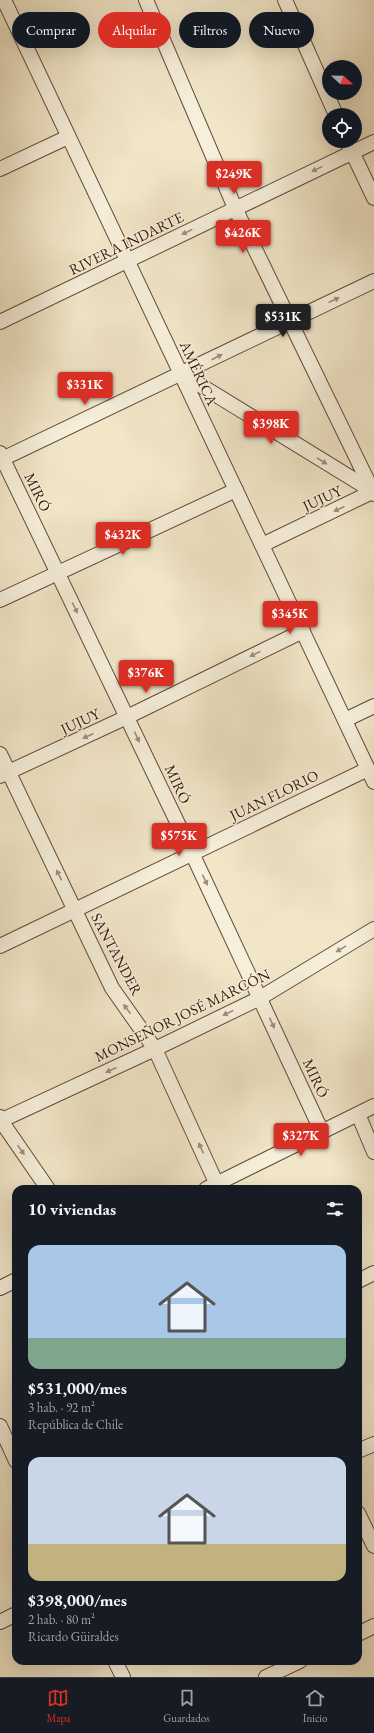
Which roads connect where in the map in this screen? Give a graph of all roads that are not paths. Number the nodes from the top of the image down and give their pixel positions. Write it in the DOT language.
graph roads {
  1 [pos="146,0"];
  2 [pos="285,0"];
  3 [pos="3,5"];
  4 [pos="333,108"];
  5 [pos="68,137"];
  6 [pos="374,142"];
  7 [pos="362,144"];
  8 [pos="348,148"];
  9 [pos="350,148"];
  10 [pos="0,168"];
  11 [pos="374,198"];
  12 [pos="235,208"];
  13 [pos="127,262"];
  14 [pos="374,281"];
  15 [pos="290,320"];
  16 [pos="0,322"];
  17 [pos="182,374"];
  18 [pos="1,457"];
  19 [pos="236,490"];
  20 [pos="374,492"];
  21 [pos="262,545"];
  22 [pos="58,572"];
  23 [pos="0,600"];
  24 [pos="303,631"];
  25 [pos="374,706"];
  26 [pos="127,717"];
  27 [pos="345,720"];
  28 [pos="0,754"];
  29 [pos="4,774"];
  30 [pos="371,775"];
  31 [pos="192,854"];
  32 [pos="76,910"];
  33 [pos="374,929"];
  34 [pos="0,946"];
  35 [pos="260,998"];
  36 [pos="155,1049"];
  37 [pos="374,1106"];
  38 [pos="358,1114"];
  39 [pos="1,1119"];
  40 [pos="322,1132"];
  41 [pos="374,1152"];
  42 [pos="45,1185"];
  43 [pos="213,1185"];
  44 [pos="218,1185"];
  45 [pos="374,1273"];
  46 [pos="362,1279"];
  47 [pos="12,1282"];
  48 [pos="0,1288"];
  49 [pos="0,1426"];
  50 [pos="374,1444"];
  51 [pos="362,1449"];
  52 [pos="11,1455"];
  53 [pos="362,1521"];
  54 [pos="374,1546"];
  55 [pos="12,1616"];
  56 [pos="0,1622"];
  57 [pos="374,1626"];
  58 [pos="362,1632"];
  59 [pos="117,1665"];
  60 [pos="291,1666"];
  61 [pos="123,1677"];
  62 [pos="266,1677"];
  1 -- 12 [label="street"];
  2 -- 4 [label="street"];
  3 -- 5 [label="street, AMÉRICA"];
  5 -- 10 [label="street"];
  5 -- 13 [label="street, AMÉRICA"];
  6 -- 7 [label="street, RIVERA INDARTE"];
  8 -- 12 [label="street, RIVERA INDARTE, one-way"];
  9 -- 11 [label="street"];
  12 -- 13 [label="street, RIVERA INDARTE, one-way"];
  12 -- 15 [label="street"];
  13 -- 16 [label="street, RIVERA INDARTE"];
  13 -- 17 [label="street, AMÉRICA"];
  15 -- 14 [label="street, one-way"];
  17 -- 15 [label="street, one-way"];
  15 -- 20 [label="street"];
  17 -- 18 [label="street"];
  17 -- 19 [label="street, AMÉRICA"];
  17 -- 20 [label="street, one-way"];
  18 -- 22 [label="street, MIRÓ"];
  19 -- 21 [label="street, AMÉRICA"];
  19 -- 22 [label="street"];
  20 -- 21 [label="street, JUJUY, one-way"];
  21 -- 24 [label="street, AMÉRICA"];
  22 -- 23 [label="street"];
  22 -- 26 [label="street, MIRÓ, one-way"];
  24 -- 26 [label="street, JUJUY, one-way"];
  24 -- 27 [label="street, AMÉRICA"];
  25 -- 27 [label="street"];
  26 -- 29 [label="street, JUJUY, one-way"];
  26 -- 31 [label="street, MIRÓ, one-way"];
  27 -- 30 [label="street, AMÉRICA"];
  28 -- 29 [label="street, SANTANDER"];
  32 -- 29 [label="street, SANTANDER, one-way"];
  30 -- 31 [label="street, JUAN FLORIO"];
  31 -- 32 [label="street, JUAN FLORIO"];
  31 -- 35 [label="street, MIRÓ, one-way"];
  32 -- 34 [label="street, JUAN FLORIO"];
  36 -- 32 [label="street, SANTANDER, one-way"];
  33 -- 35 [label="street, MONSEÑOR JOSÉ MARCÓN, one-way"];
  35 -- 36 [label="street, MONSEÑOR JOSÉ MARCÓN, one-way"];
  35 -- 40 [label="street, MIRÓ, one-way"];
  36 -- 39 [label="street, MONSEÑOR JOSÉ MARCÓN, one-way"];
  43 -- 36 [label="street, SANTANDER, one-way"];
  37 -- 38 [label="street"];
  38 -- 40 [label="street"];
  38 -- 41 [label="street"];
  39 -- 42 [label="street, one-way"];
  40 -- 44 [label="street"];
  45 -- 46 [label="street"];
  47 -- 48 [label="street"];
  49 -- 52 [label="street"];
  50 -- 51 [label="street"];
  53 -- 54 [label="street"];
  55 -- 56 [label="street"];
  57 -- 58 [label="street"];
  59 -- 61 [label="street"];
  60 -- 62 [label="street"];
}
